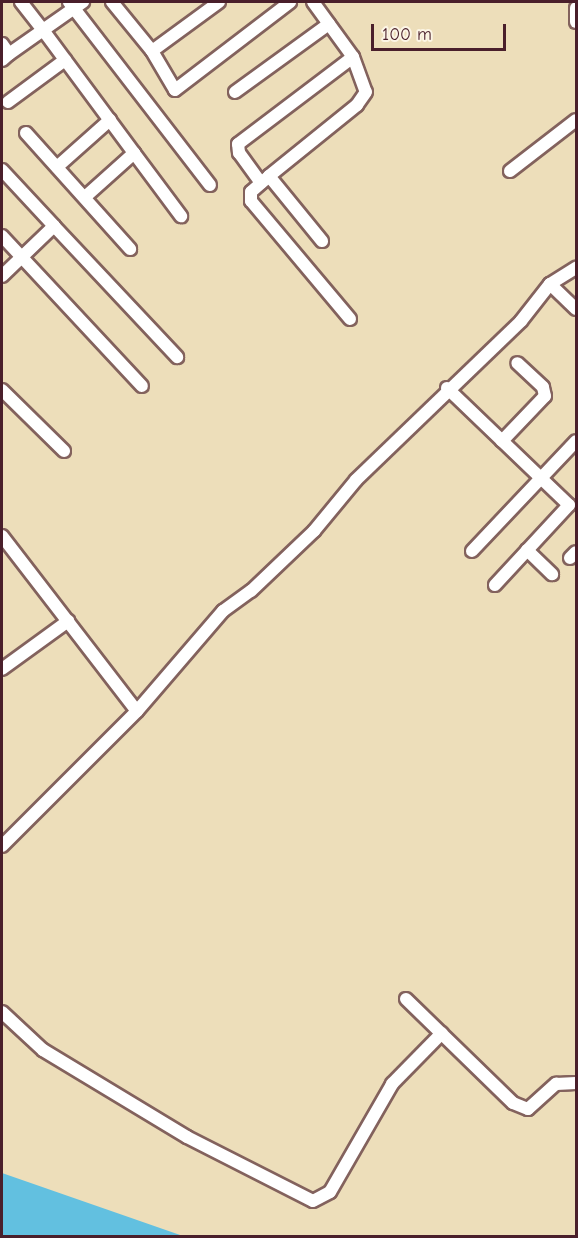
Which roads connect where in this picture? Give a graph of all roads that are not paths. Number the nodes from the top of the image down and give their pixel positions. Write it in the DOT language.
graph roads {
  1 [pos="21,2"];
  2 [pos="112,2"];
  3 [pos="219,2"];
  4 [pos="290,2"];
  5 [pos="313,2"];
  6 [pos="75,4"];
  7 [pos="576,8"];
  8 [pos="576,22"];
  9 [pos="329,24"];
  10 [pos="43,30"];
  11 [pos="152,51"];
  12 [pos="4,53"];
  13 [pos="353,57"];
  14 [pos="65,60"];
  15 [pos="235,92"];
  16 [pos="8,102"];
  17 [pos="110,120"];
  18 [pos="576,120"];
  19 [pos="26,133"];
  20 [pos="134,153"];
  21 [pos="57,167"];
  22 [pos="2,170"];
  23 [pos="510,171"];
  24 [pos="265,179"];
  25 [pos="210,185"];
  26 [pos="85,197"];
  27 [pos="181,216"];
  28 [pos="54,226"];
  29 [pos="2,236"];
  30 [pos="322,241"];
  31 [pos="130,249"];
  32 [pos="21,257"];
  33 [pos="576,268"];
  34 [pos="2,276"];
  35 [pos="550,284"];
  36 [pos="576,309"];
  37 [pos="350,319"];
  38 [pos="177,357"];
  39 [pos="517,363"];
  40 [pos="142,386"];
  41 [pos="447,388"];
  42 [pos="2,390"];
  43 [pos="502,441"];
  44 [pos="576,441"];
  45 [pos="64,451"];
  46 [pos="541,478"];
  47 [pos="2,536"];
  48 [pos="527,550"];
  49 [pos="472,551"];
  50 [pos="552,574"];
  51 [pos="495,585"];
  52 [pos="68,621"];
  53 [pos="2,669"];
  54 [pos="137,711"];
  55 [pos="2,846"];
  56 [pos="406,999"];
  57 [pos="2,1012"];
  58 [pos="442,1033"];
  59 [pos="576,1083"];
  1 -- 10 [label="street"];
  2 -- 11 [label="street"];
  3 -- 11 [label="street"];
  4 -- 11 [label="street"];
  5 -- 9 [label="street"];
  6 -- 10 [label="street"];
  6 -- 25 [label="street"];
  7 -- 8 [label="street"];
  9 -- 13 [label="street"];
  9 -- 15 [label="street"];
  10 -- 12 [label="street"];
  10 -- 14 [label="street"];
  13 -- 24 [label="street"];
  13 -- 24 [label="street"];
  14 -- 16 [label="street"];
  14 -- 17 [label="street"];
  17 -- 20 [label="street"];
  17 -- 21 [label="street"];
  18 -- 23 [label="street"];
  19 -- 21 [label="street"];
  20 -- 26 [label="street"];
  20 -- 27 [label="street"];
  21 -- 26 [label="street"];
  22 -- 28 [label="street"];
  24 -- 30 [label="street"];
  24 -- 37 [label="street"];
  26 -- 31 [label="street"];
  28 -- 32 [label="street"];
  28 -- 38 [label="street"];
  29 -- 32 [label="street"];
  32 -- 34 [label="street"];
  32 -- 40 [label="street"];
  33 -- 35 [label="street"];
  35 -- 36 [label="street"];
  35 -- 41 [label="street"];
  39 -- 43 [label="street"];
  41 -- 43 [label="street"];
  41 -- 54 [label="street"];
  42 -- 45 [label="street"];
  43 -- 46 [label="street"];
  44 -- 46 [label="street"];
  46 -- 48 [label="street"];
  46 -- 49 [label="street"];
  47 -- 52 [label="street"];
  48 -- 50 [label="street"];
  48 -- 51 [label="street"];
  52 -- 53 [label="street"];
  52 -- 54 [label="street"];
  54 -- 55 [label="street"];
  56 -- 58 [label="street"];
  57 -- 58 [label="street"];
  58 -- 59 [label="street"];
}
